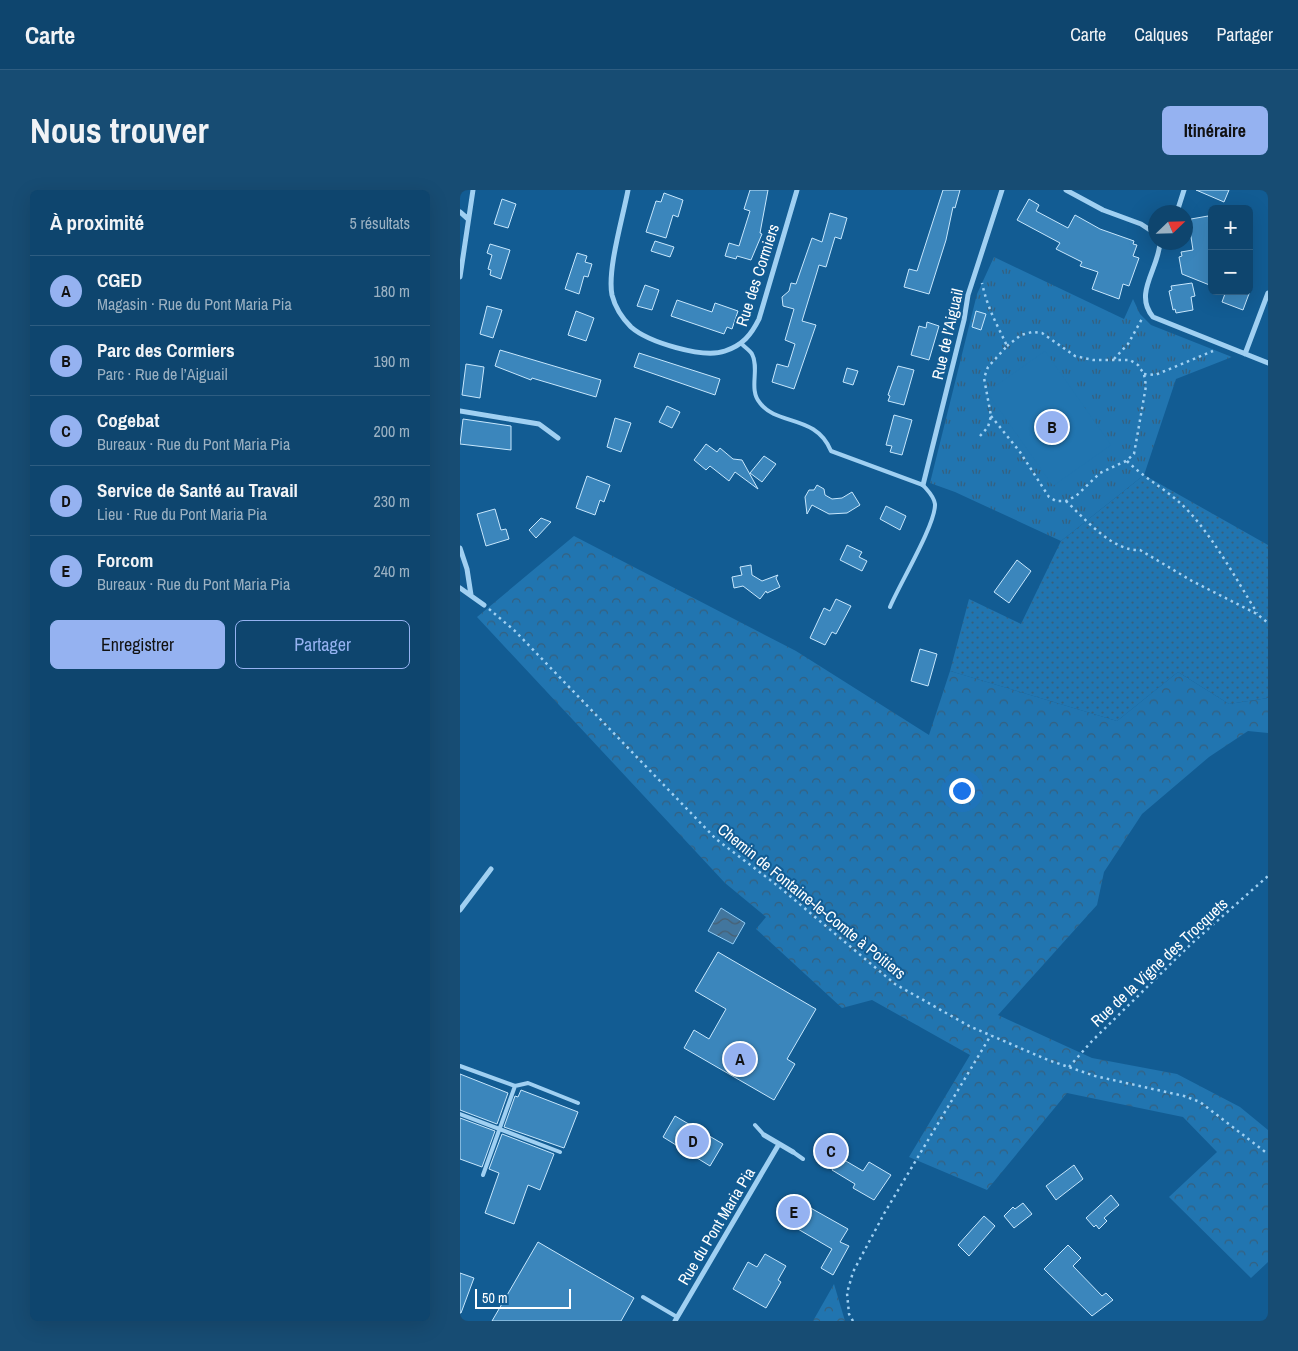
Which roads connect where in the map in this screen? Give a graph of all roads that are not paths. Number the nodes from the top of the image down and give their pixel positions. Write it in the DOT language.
graph roads {
  1 [pos="473,190"];
  2 [pos="628,190"];
  3 [pos="797,190"];
  4 [pos="1002,190"];
  5 [pos="1066,190"];
  6 [pos="1184,190"];
  7 [pos="1179,205"];
  8 [pos="460,212"];
  9 [pos="468,219"];
  10 [pos="1148,229"];
  11 [pos="1158,250"];
  12 [pos="460,278"];
  13 [pos="1268,293"];
  14 [pos="741,343"];
  15 [pos="1245,354"];
  16 [pos="1268,363"];
  17 [pos="460,411"];
  18 [pos="558,438"];
  19 [pos="923,485"];
  20 [pos="460,548"];
  21 [pos="460,588"];
  22 [pos="471,595"];
  23 [pos="484,605"];
  24 [pos="890,607"];
  25 [pos="491,870"];
  26 [pos="460,910"];
  27 [pos="460,1066"];
  28 [pos="515,1086"];
  29 [pos="578,1103"];
  30 [pos="460,1114"];
  31 [pos="755,1125"];
  32 [pos="500,1129"];
  33 [pos="764,1135"];
  34 [pos="779,1144"];
  35 [pos="560,1152"];
  36 [pos="793,1152"];
  37 [pos="803,1159"];
  38 [pos="483,1175"];
  39 [pos="643,1297"];
  40 [pos="676,1319"];
  1 -- 9 [label="street"];
  2 -- 14 [label="street, Rue des Cormiers"];
  3 -- 14 [label="street, Rue des Cormiers"];
  4 -- 19 [label="street, Rue de l’Aiguail"];
  5 -- 10 [label="street"];
  6 -- 7 [label="street"];
  8 -- 9 [label="street"];
  9 -- 12 [label="street"];
  11 -- 15 [label="street"];
  13 -- 15 [label="street"];
  14 -- 19 [label="lane"];
  15 -- 16 [label="street"];
  17 -- 18 [label="street"];
  19 -- 24 [label="lane"];
  20 -- 22 [label="street"];
  21 -- 22 [label="street"];
  22 -- 23 [label="street"];
  25 -- 26 [label="street"];
  27 -- 28 [label="lane"];
  28 -- 29 [label="lane"];
  28 -- 32 [label="lane"];
  30 -- 32 [label="lane"];
  31 -- 33 [label="lane"];
  32 -- 35 [label="lane"];
  32 -- 38 [label="lane"];
  33 -- 34 [label="street"];
  34 -- 36 [label="street"];
  34 -- 40 [label="street, Rue du Pont Maria Pia"];
  36 -- 37 [label="lane"];
  39 -- 40 [label="lane"];
}
